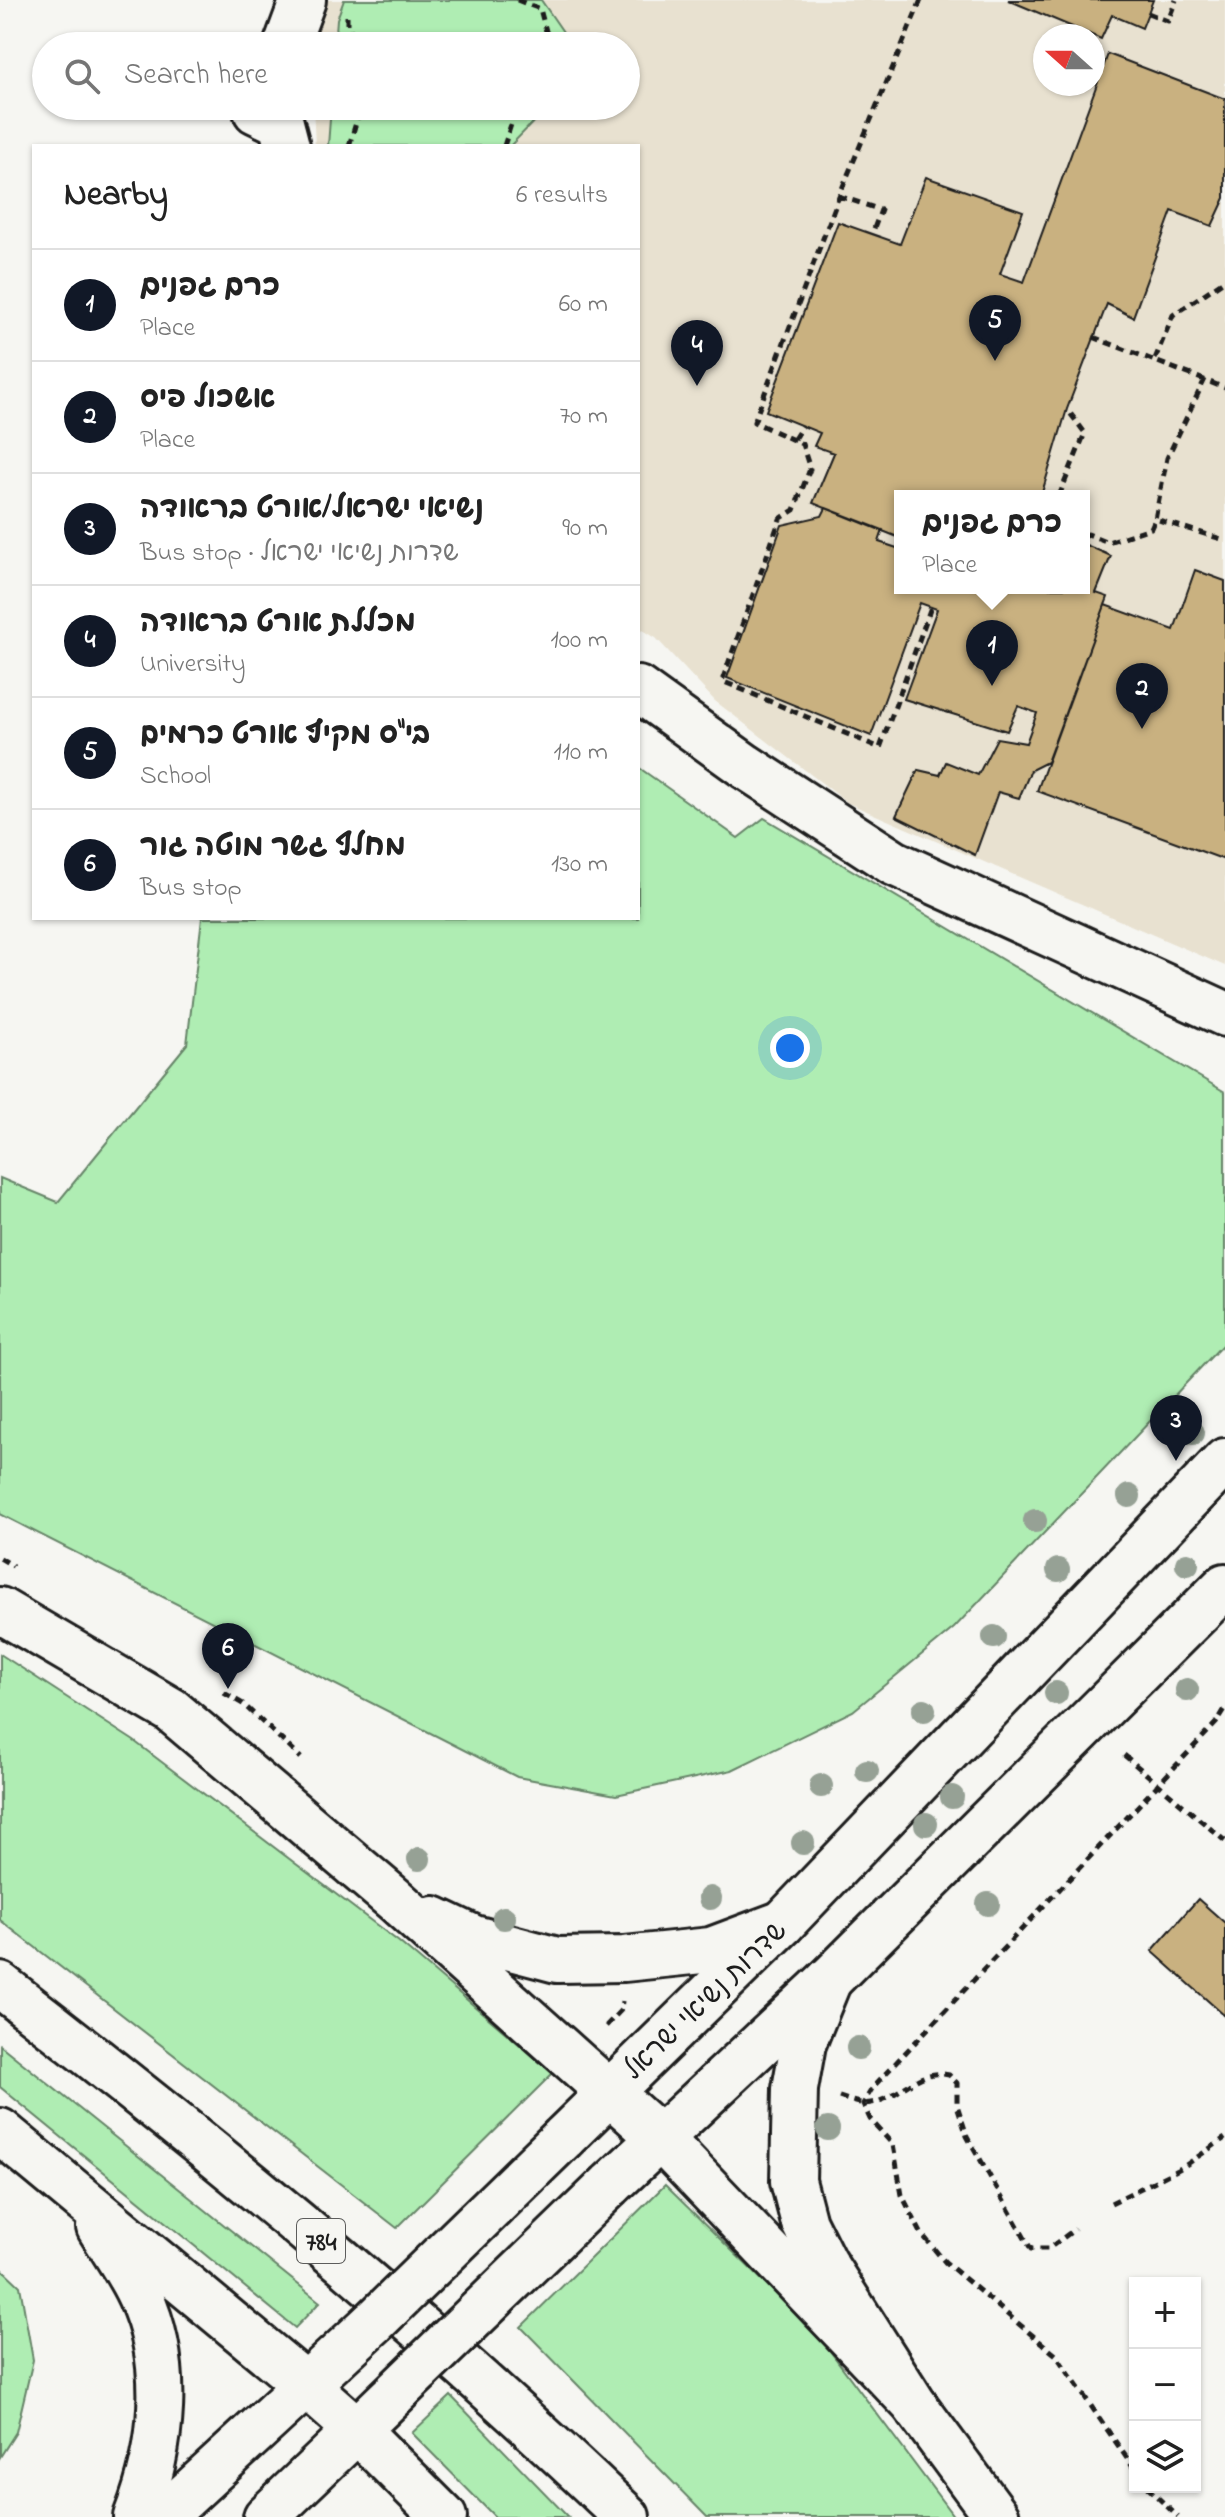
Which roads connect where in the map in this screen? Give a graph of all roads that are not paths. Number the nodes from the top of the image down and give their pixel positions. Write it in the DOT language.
graph roads {
  1 [pos="303,0"];
  2 [pos="291,32"];
  3 [pos="253,121"];
  4 [pos="286,144"];
  5 [pos="640,690"];
  6 [pos="1225,1014"];
  7 [pos="1225,1461"];
  8 [pos="1225,1586"];
  9 [pos="0,1610"];
  10 [pos="394,1899"];
  11 [pos="783,1923"];
  12 [pos="829,1980"];
  13 [pos="0,1985"];
  14 [pos="611,2091"];
  15 [pos="0,2131"];
  16 [pos="659,2137"];
  17 [pos="81,2198"];
  18 [pos="306,2385"];
  19 [pos="913,2403"];
  20 [pos="357,2430"];
  21 [pos="136,2517"];
  22 [pos="163,2517"];
  23 [pos="266,2517"];
  24 [pos="444,2517"];
  25 [pos="627,2517"];
  26 [pos="997,2517"];
  1 -- 2 [label="main road"];
  3 -- 4 [label="main road"];
  5 -- 6 [label="main road"];
  7 -- 11 [label="main road, שדרות נשיאי ישראל"];
  8 -- 12 [label="main road"];
  9 -- 10 [label="main road"];
  10 -- 11 [label="main road"];
  10 -- 14 [label="main road"];
  11 -- 14 [label="main road, שדרות נשיאי ישראל"];
  12 -- 16 [label="main road"];
  12 -- 19 [label="main road"];
  13 -- 25 [label="main road, 784"];
  14 -- 16 [label="main road"];
  14 -- 18 [label="main road, שדרות נשיאי ישראל, bridge"];
  15 -- 17 [label="main road"];
  16 -- 19 [label="main road"];
  16 -- 20 [label="main road, bridge"];
  17 -- 18 [label="main road"];
  17 -- 21 [label="main road"];
  18 -- 20 [label="main road"];
  18 -- 22 [label="main road, שדרות נשיאי ישראל"];
  19 -- 26 [label="main road"];
  20 -- 23 [label="main road"];
  20 -- 24 [label="main road"];
}
